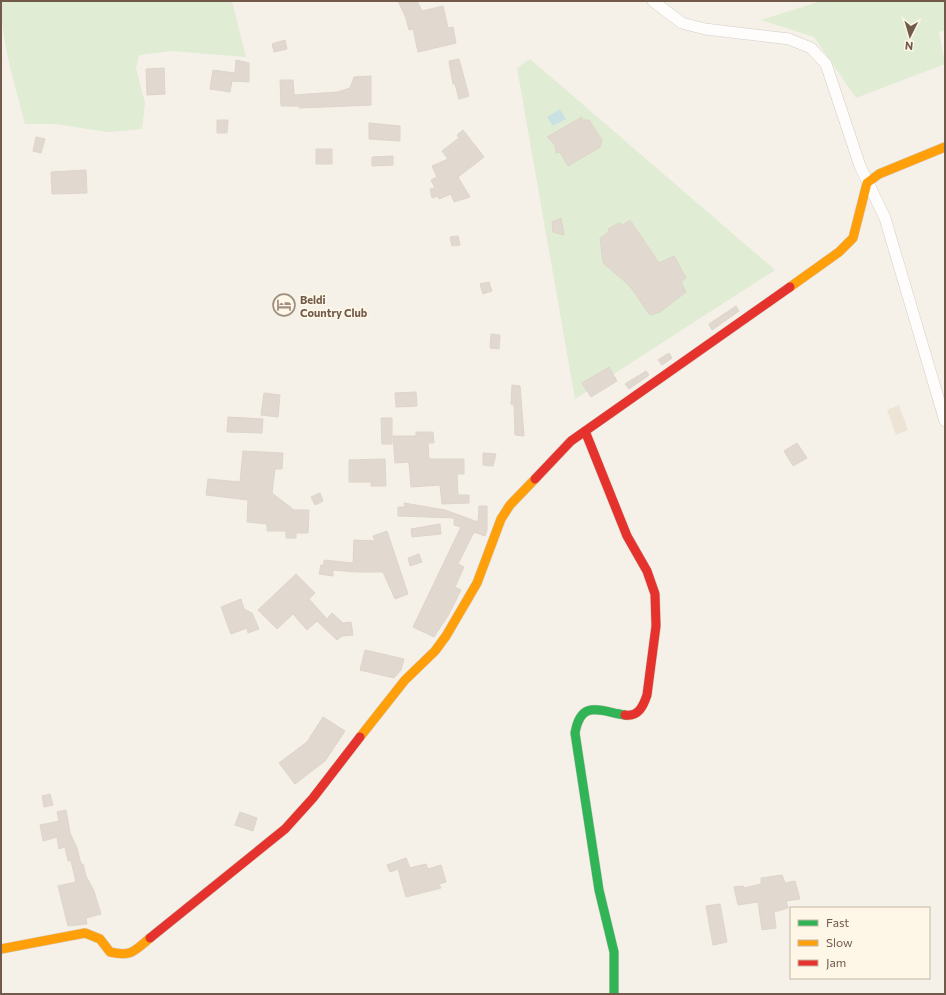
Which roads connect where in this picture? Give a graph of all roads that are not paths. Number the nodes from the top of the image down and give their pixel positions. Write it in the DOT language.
graph roads {
  1 [pos="653,1"];
  2 [pos="945,147"];
  3 [pos="867,183"];
  4 [pos="945,421"];
  5 [pos="585,430"];
  6 [pos="1,949"];
  7 [pos="614,994"];
  1 -- 3 [label="street"];
  2 -- 3 [label="street"];
  3 -- 4 [label="street"];
  3 -- 5 [label="street"];
  5 -- 6 [label="street"];
  5 -- 7 [label="street"];
}
